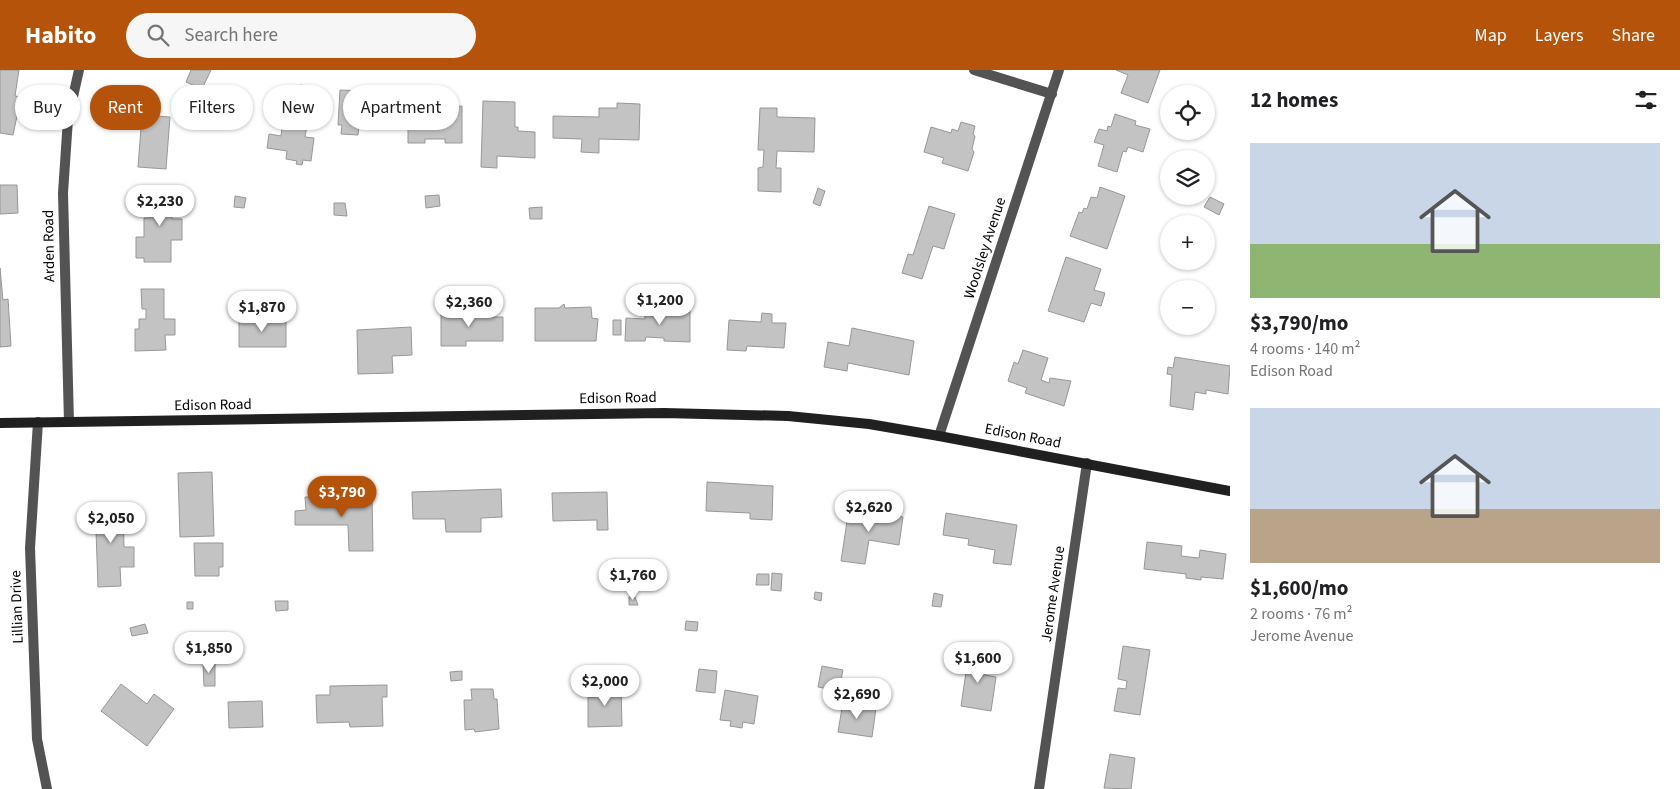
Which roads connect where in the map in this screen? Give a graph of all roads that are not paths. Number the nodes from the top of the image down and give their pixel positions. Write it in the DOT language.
graph roads {
  1 [pos="79,70"];
  2 [pos="974,70"];
  3 [pos="1059,70"];
  4 [pos="1052,94"];
  5 [pos="38,422"];
  6 [pos="69,422"];
  7 [pos="0,423"];
  8 [pos="939,436"];
  9 [pos="1087,463"];
  10 [pos="1230,491"];
  11 [pos="47,789"];
  12 [pos="1039,789"];
  1 -- 6 [label="street, Arden Road"];
  2 -- 4 [label="street"];
  3 -- 4 [label="street, Woolsley Avenue"];
  4 -- 8 [label="street, Woolsley Avenue"];
  5 -- 6 [label="street, Edison Road"];
  5 -- 7 [label="street, Edison Road"];
  5 -- 11 [label="street, Lillian Drive"];
  6 -- 8 [label="street, Edison Road"];
  8 -- 9 [label="street, Edison Road"];
  9 -- 10 [label="street, Edison Road"];
  9 -- 12 [label="street, Jerome Avenue"];
}
